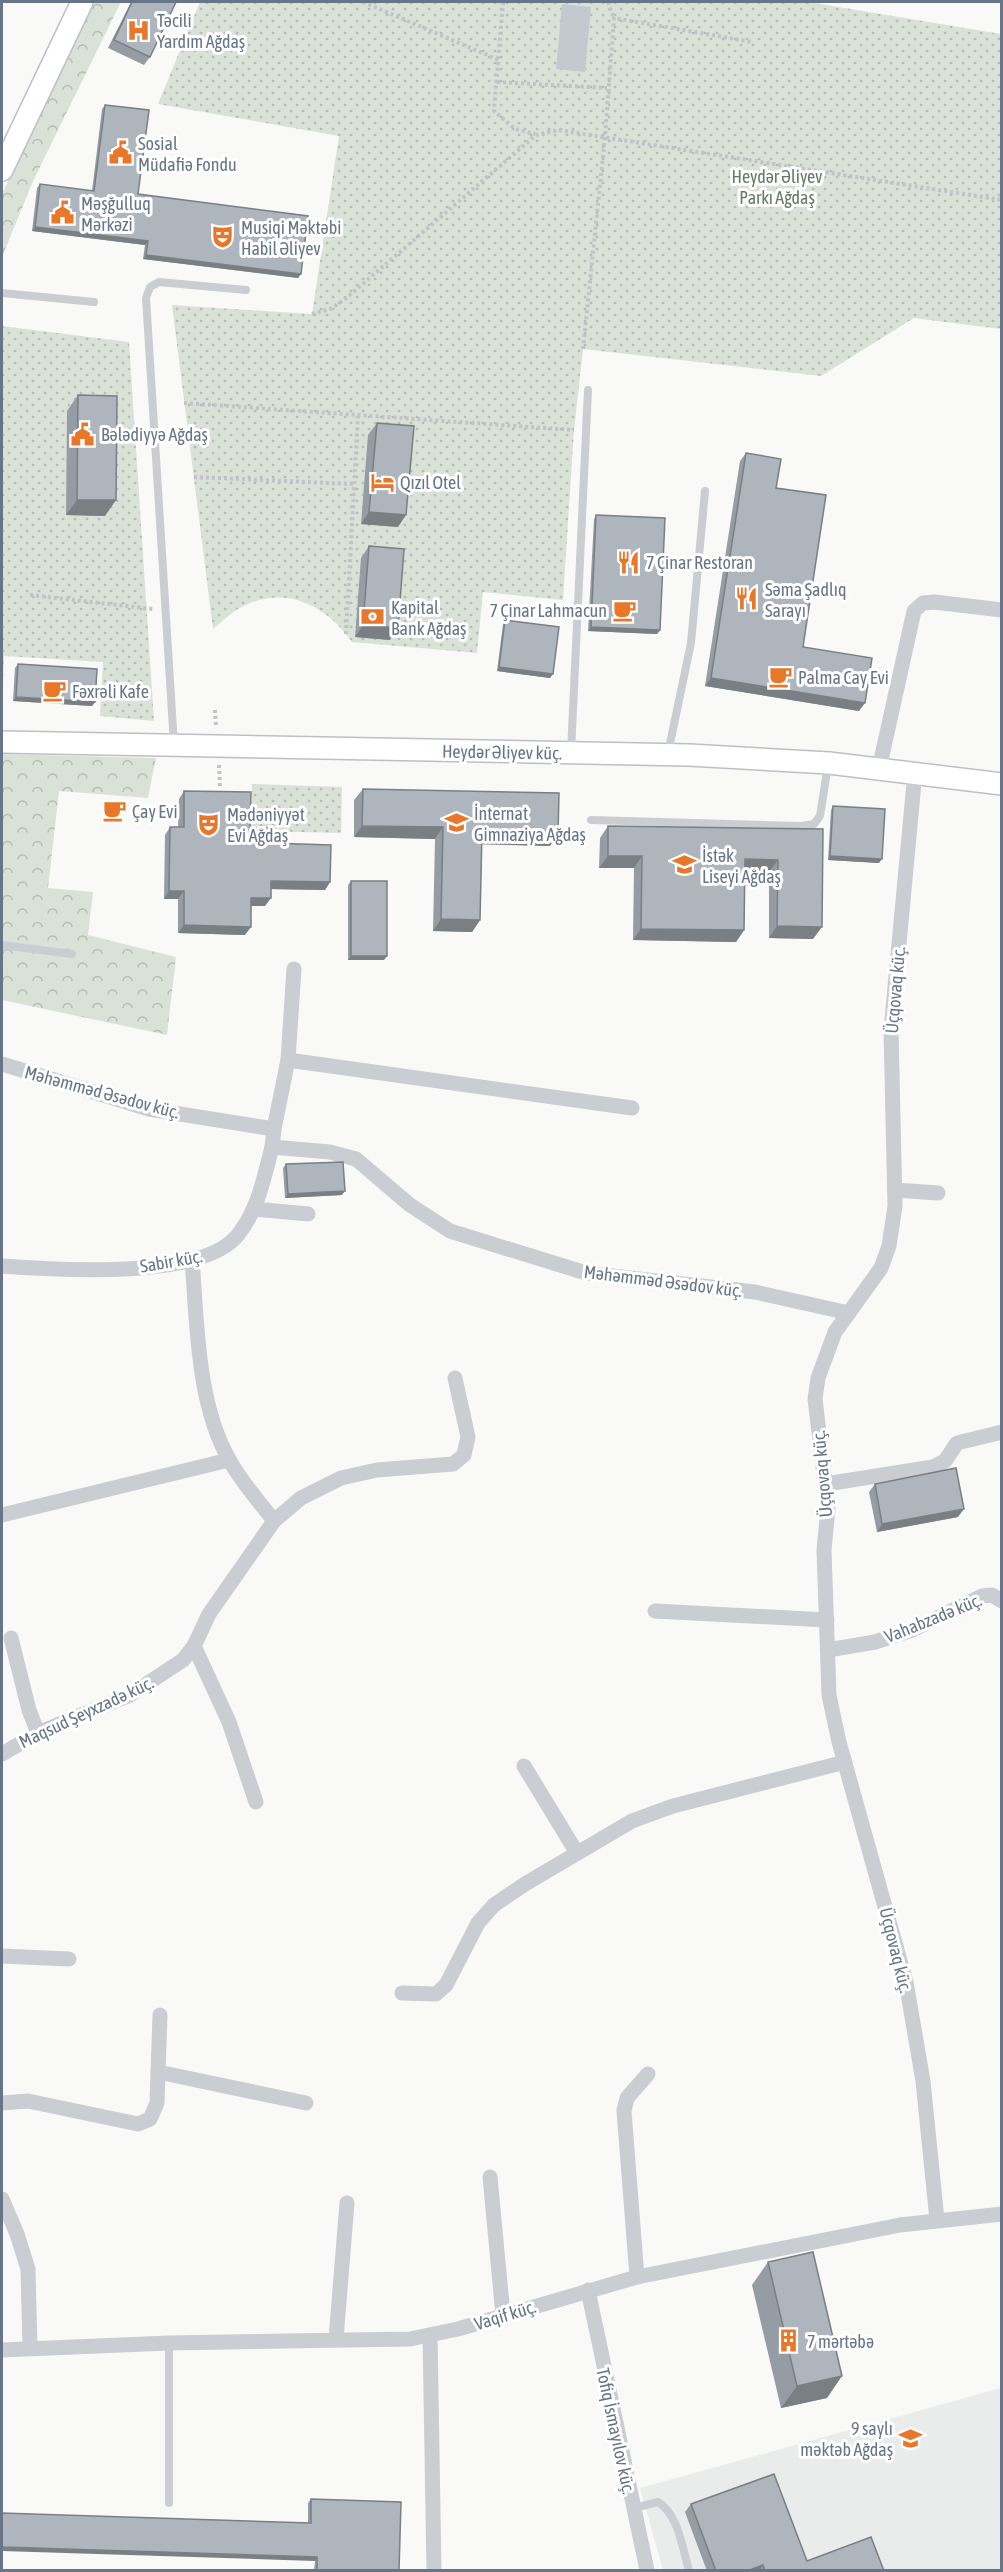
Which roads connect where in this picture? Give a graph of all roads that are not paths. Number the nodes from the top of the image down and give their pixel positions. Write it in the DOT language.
graph roads {
  1 [pos="82,2"];
  2 [pos="2,170"];
  3 [pos="246,290"];
  4 [pos="2,293"];
  5 [pos="94,302"];
  6 [pos="588,390"];
  7 [pos="705,490"];
  8 [pos="1002,610"];
  9 [pos="2,742"];
  10 [pos="174,746"];
  11 [pos="571,753"];
  12 [pos="667,755"];
  13 [pos="829,763"];
  14 [pos="879,769"];
  15 [pos="915,772"];
  16 [pos="1002,784"];
  17 [pos="591,820"];
  18 [pos="2,945"];
  19 [pos="72,954"];
  20 [pos="294,969"];
  21 [pos="288,1060"];
  22 [pos="2,1064"];
  23 [pos="632,1108"];
  24 [pos="273,1129"];
  25 [pos="272,1147"];
  26 [pos="895,1190"];
  27 [pos="938,1193"];
  28 [pos="254,1209"];
  29 [pos="308,1214"];
  30 [pos="192,1259"];
  31 [pos="2,1266"];
  32 [pos="849,1313"];
  33 [pos="455,1378"];
  34 [pos="1002,1432"];
  35 [pos="229,1460"];
  36 [pos="826,1484"];
  37 [pos="2,1515"];
  38 [pos="274,1521"];
  39 [pos="1002,1601"];
  40 [pos="655,1611"];
  41 [pos="827,1620"];
  42 [pos="11,1638"];
  43 [pos="194,1646"];
  44 [pos="828,1650"];
  45 [pos="38,1733"];
  46 [pos="2,1754"];
  47 [pos="845,1762"];
  48 [pos="524,1766"];
  49 [pos="256,1802"];
  50 [pos="577,1853"];
  51 [pos="2,1956"];
  52 [pos="69,1959"];
  53 [pos="402,1993"];
  54 [pos="160,2015"];
  55 [pos="158,2072"];
  56 [pos="648,2074"];
  57 [pos="2,2103"];
  58 [pos="306,2103"];
  59 [pos="490,2177"];
  60 [pos="2,2199"];
  61 [pos="347,2203"];
  62 [pos="1002,2214"];
  63 [pos="937,2220"];
  64 [pos="637,2277"];
  65 [pos="588,2290"];
  66 [pos="502,2316"];
  67 [pos="429,2335"];
  68 [pos="336,2339"];
  69 [pos="169,2343"];
  70 [pos="30,2348"];
  71 [pos="2,2350"];
  72 [pos="169,2503"];
  73 [pos="632,2508"];
  74 [pos="434,2571"];
  75 [pos="647,2571"];
  76 [pos="689,2571"];
  1 -- 2 [label="main road"];
  3 -- 10 [label="lane"];
  4 -- 5 [label="lane"];
  6 -- 11 [label="lane"];
  7 -- 12 [label="lane"];
  8 -- 14 [label="street"];
  9 -- 10 [label="main road, Heydər Əliyev küç."];
  10 -- 11 [label="main road, Heydər Əliyev küç."];
  11 -- 12 [label="main road, Heydər Əliyev küç."];
  12 -- 13 [label="main road, Heydər Əliyev küç."];
  13 -- 14 [label="main road, Heydər Əliyev küç."];
  13 -- 17 [label="lane"];
  14 -- 15 [label="main road, Heydər Əliyev küç."];
  15 -- 16 [label="main road, Heydər Əliyev küç."];
  15 -- 26 [label="street, Üçqovaq küç."];
  18 -- 19 [label="lane"];
  20 -- 21 [label="street"];
  21 -- 23 [label="street"];
  21 -- 24 [label="street"];
  22 -- 24 [label="street, Məhəmməd Əsədov küç."];
  24 -- 25 [label="street"];
  25 -- 28 [label="street, Sabir küç."];
  25 -- 32 [label="street, Məhəmməd Əsədov küç."];
  26 -- 27 [label="street"];
  26 -- 32 [label="street, Üçqovaq küç."];
  28 -- 29 [label="street"];
  28 -- 30 [label="street, Sabir küç."];
  30 -- 31 [label="street, Sabir küç."];
  30 -- 35 [label="street"];
  32 -- 36 [label="street, Üçqovaq küç."];
  33 -- 38 [label="street, Maqsud Şeyxzadə küç."];
  34 -- 36 [label="street"];
  35 -- 37 [label="street"];
  35 -- 38 [label="street"];
  36 -- 41 [label="street, Üçqovaq küç."];
  38 -- 43 [label="street, Maqsud Şeyxzadə küç."];
  39 -- 44 [label="street, Vahabzadə küç."];
  40 -- 41 [label="street"];
  41 -- 44 [label="street, Üçqovaq küç."];
  42 -- 45 [label="street"];
  43 -- 45 [label="street, Maqsud Şeyxzadə küç."];
  43 -- 49 [label="street"];
  44 -- 47 [label="street, Üçqovaq küç."];
  45 -- 46 [label="street, Maqsud Şeyxzadə küç."];
  47 -- 50 [label="street"];
  47 -- 63 [label="street, Üçqovaq küç."];
  48 -- 50 [label="street"];
  50 -- 53 [label="street"];
  51 -- 52 [label="street"];
  54 -- 55 [label="street"];
  55 -- 57 [label="street"];
  55 -- 58 [label="street"];
  56 -- 64 [label="street"];
  59 -- 66 [label="street"];
  60 -- 70 [label="street"];
  61 -- 68 [label="street"];
  62 -- 63 [label="street, Vaqif küç."];
  63 -- 64 [label="street, Vaqif küç."];
  64 -- 65 [label="street, Vaqif küç."];
  65 -- 66 [label="street, Vaqif küç."];
  65 -- 73 [label="street, Tofiq İsmayılov küç."];
  66 -- 67 [label="street, Vaqif küç."];
  67 -- 68 [label="street, Vaqif küç."];
  67 -- 74 [label="street"];
  68 -- 69 [label="street, Vaqif küç."];
  69 -- 70 [label="street, Vaqif küç."];
  69 -- 72 [label="lane"];
  70 -- 71 [label="street, Vaqif küç."];
  73 -- 75 [label="street, Tofiq İsmayılov küç."];
  73 -- 76 [label="lane"];
}
